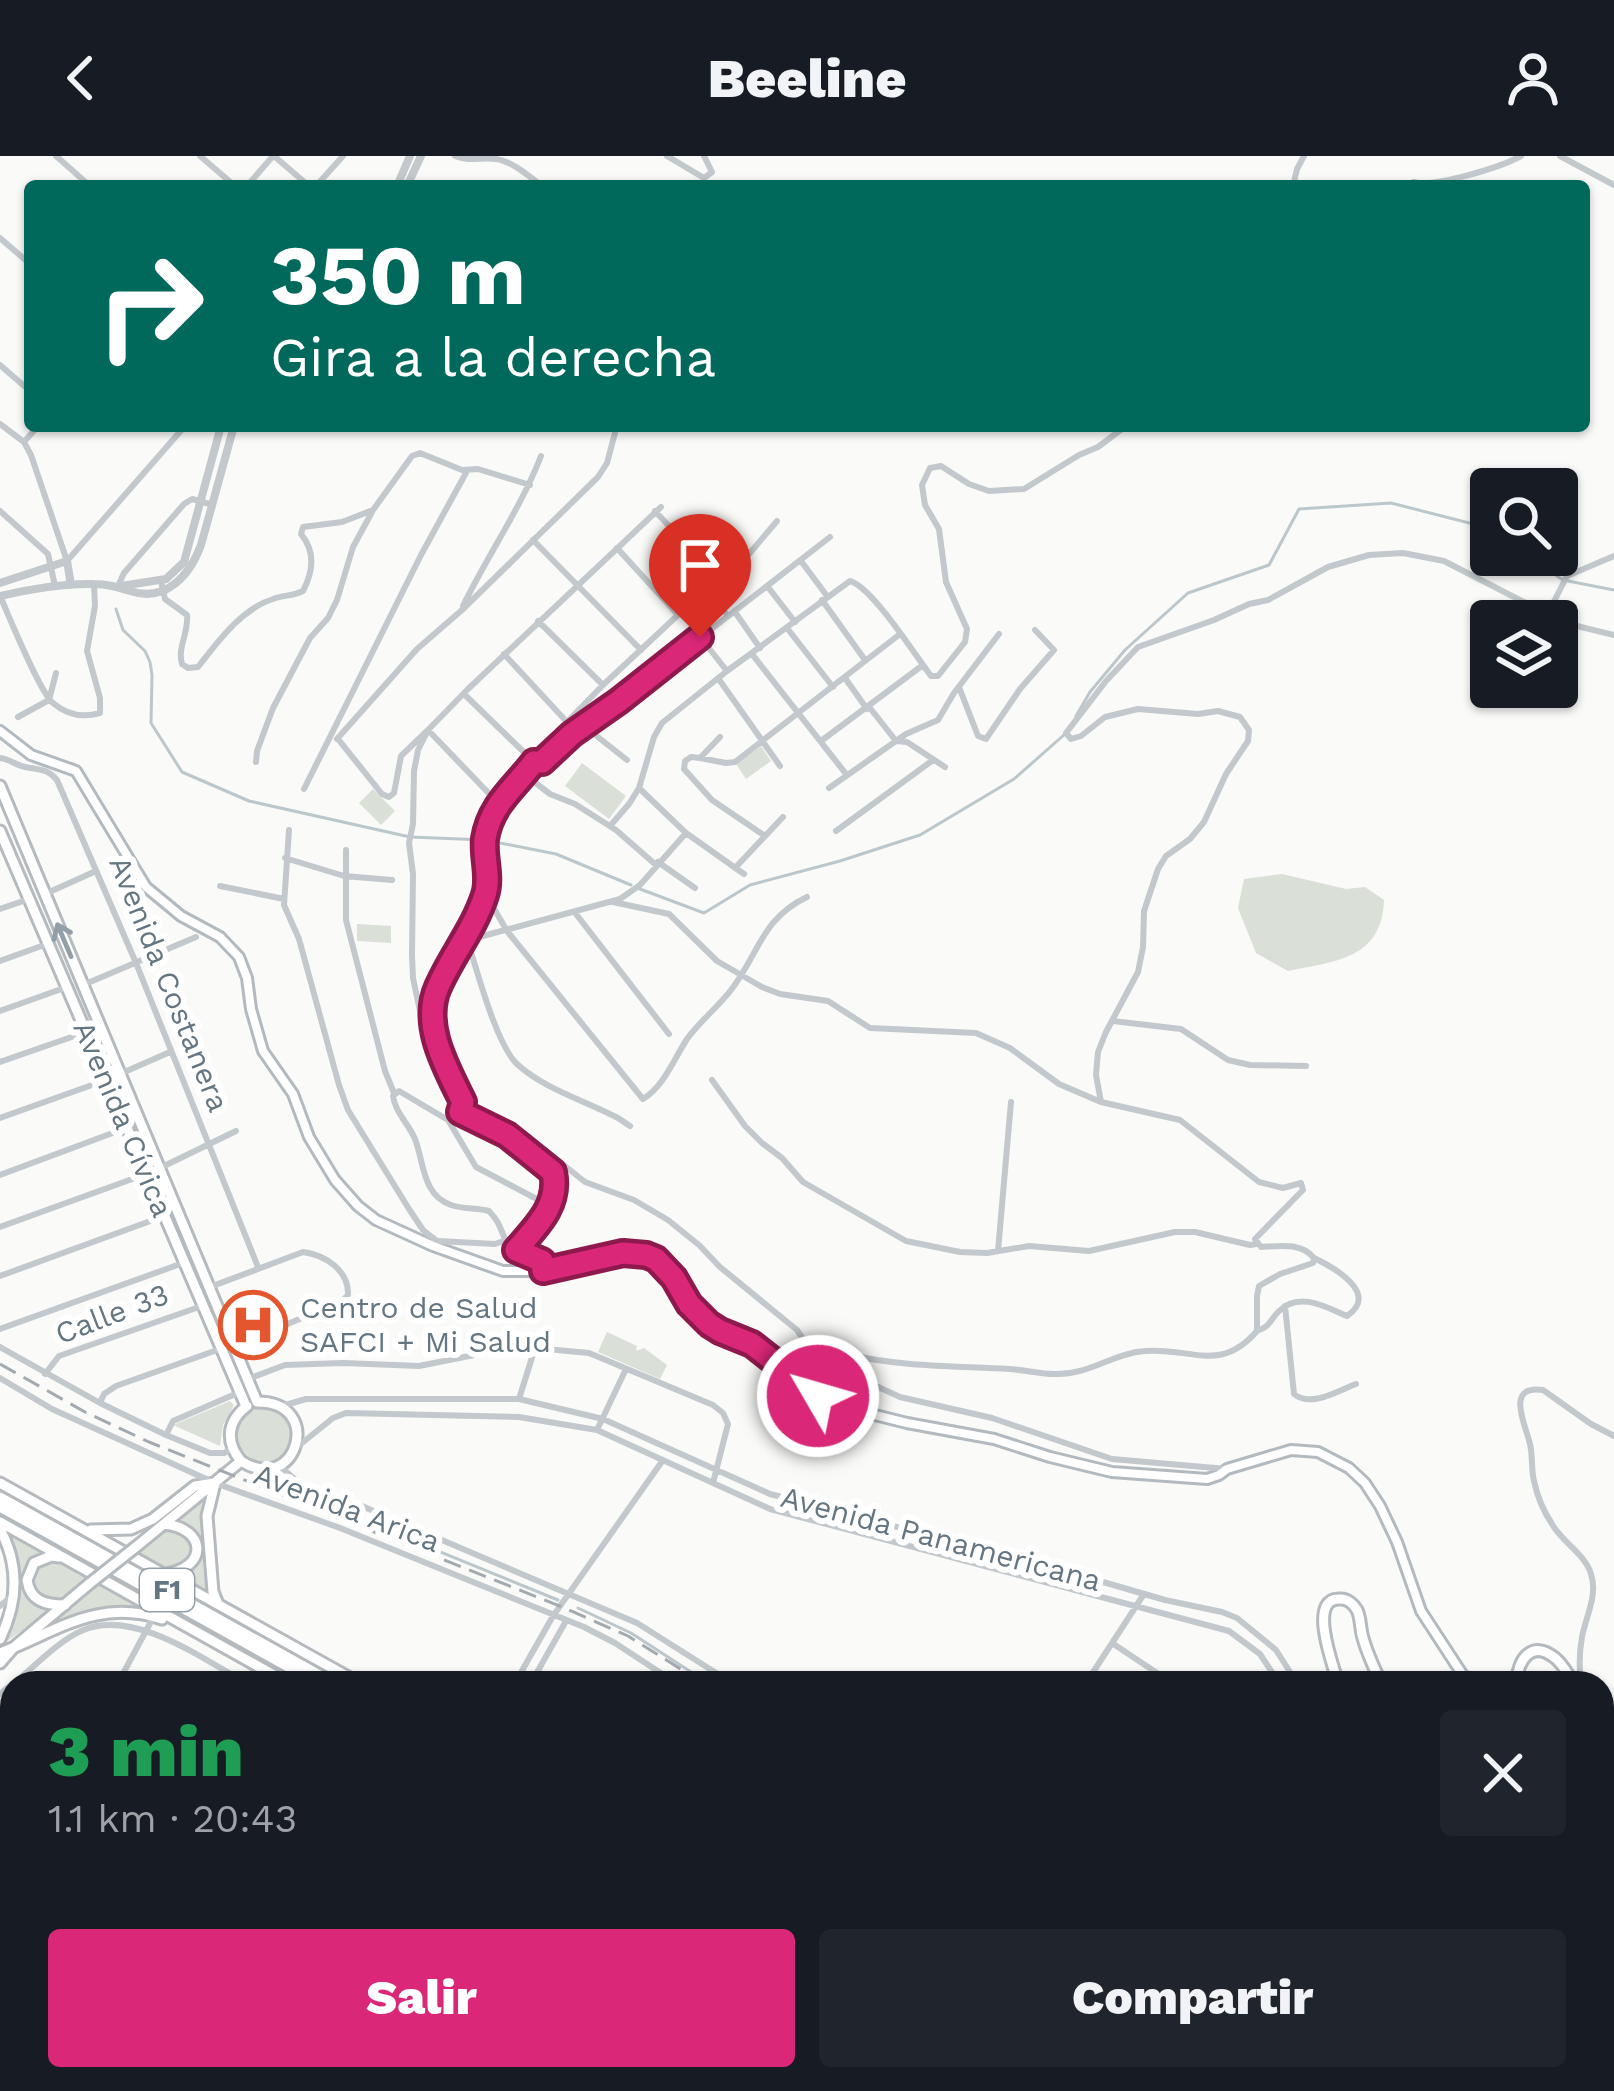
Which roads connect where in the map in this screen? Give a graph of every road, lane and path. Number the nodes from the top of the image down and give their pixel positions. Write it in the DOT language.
graph roads {
  1 [pos="56,156"];
  2 [pos="200,156"];
  3 [pos="274,156"];
  4 [pos="343,156"];
  5 [pos="455,156"];
  6 [pos="667,156"];
  7 [pos="704,156"];
  8 [pos="1522,156"];
  9 [pos="1560,156"];
  10 [pos="83,180"];
  11 [pos="228,180"];
  12 [pos="252,180"];
  13 [pos="305,180"];
  14 [pos="319,180"];
  15 [pos="534,180"];
  16 [pos="1451,180"];
  17 [pos="1614,185"];
  18 [pos="0,238"];
  19 [pos="24,259"];
  20 [pos="0,364"];
  21 [pos="24,386"];
  22 [pos="0,424"];
  23 [pos="33,432"];
  24 [pos="180,432"];
  25 [pos="219,432"];
  26 [pos="232,432"];
  27 [pos="1118,432"];
  28 [pos="615,433"];
  29 [pos="24,442"];
  30 [pos="541,456"];
  31 [pos="467,471"];
  32 [pos="530,485"];
  33 [pos="201,502"];
  34 [pos="213,505"];
  35 [pos="373,510"];
  36 [pos="0,511"];
  37 [pos="777,521"];
  38 [pos="830,537"];
  39 [pos="533,540"];
  40 [pos="617,548"];
  41 [pos="1614,556"];
  42 [pos="67,561"];
  43 [pos="801,561"];
  44 [pos="51,566"];
  45 [pos="720,581"];
  46 [pos="0,583"];
  47 [pos="94,584"];
  48 [pos="71,585"];
  49 [pos="162,585"];
  50 [pos="576,585"];
  51 [pos="55,586"];
  52 [pos="120,586"];
  53 [pos="768,587"];
  54 [pos="708,591"];
  55 [pos="0,596"];
  56 [pos="824,598"];
  57 [pos="1518,600"];
  58 [pos="1555,600"];
  59 [pos="462,610"];
  60 [pos="678,614"];
  61 [pos="731,614"];
  62 [pos="538,621"];
  63 [pos="791,625"];
  64 [pos="1578,626"];
  65 [pos="1035,631"];
  66 [pos="900,634"];
  67 [pos="999,634"];
  68 [pos="1614,635"];
  69 [pos="700,637"];
  70 [pos="760,648"];
  71 [pos="641,650"];
  72 [pos="504,654"];
  73 [pos="752,654"];
  74 [pos="866,661"];
  75 [pos="923,665"];
  76 [pos="727,670"];
  77 [pos="56,673"];
  78 [pos="718,678"];
  79 [pos="844,678"];
  80 [pos="603,685"];
  81 [pos="833,687"];
  82 [pos="959,687"];
  83 [pos="464,694"];
  84 [pos="49,700"];
  85 [pos="868,708"];
  86 [pos="797,712"];
  87 [pos="18,717"];
  88 [pos="567,722"];
  89 [pos="584,726"];
  90 [pos="428,730"];
  91 [pos="0,731"];
  92 [pos="334,735"];
  93 [pos="720,736"];
  94 [pos="762,740"];
  95 [pos="896,741"];
  96 [pos="821,742"];
  97 [pos="0,758"];
  98 [pos="700,758"];
  99 [pos="627,760"];
  100 [pos="932,760"];
  101 [pos="256,762"];
  102 [pos="534,762"];
  103 [pos="780,766"];
  104 [pos="945,767"];
  105 [pos="524,774"];
  106 [pos="847,775"];
  107 [pos="0,786"];
  108 [pos="639,788"];
  109 [pos="829,788"];
  110 [pos="304,789"];
  111 [pos="498,803"];
  112 [pos="783,817"];
  113 [pos="610,826"];
  114 [pos="289,830"];
  115 [pos="0,831"];
  116 [pos="836,831"];
  117 [pos="686,832"];
  118 [pos="765,836"];
  119 [pos="346,850"];
  120 [pos="5,857"];
  121 [pos="285,857"];
  122 [pos="657,863"];
  123 [pos="735,868"];
  124 [pos="98,870"];
  125 [pos="744,874"];
  126 [pos="344,876"];
  127 [pos="392,880"];
  128 [pos="220,886"];
  129 [pos="695,888"];
  130 [pos="485,893"];
  131 [pos="45,894"];
  132 [pos="807,897"];
  133 [pos="29,899"];
  134 [pos="284,899"];
  135 [pos="613,902"];
  136 [pos="0,909"];
  137 [pos="574,912"];
  138 [pos="507,932"];
  139 [pos="196,937"];
  140 [pos="468,939"];
  141 [pos="48,944"];
  142 [pos="0,961"];
  143 [pos="136,963"];
  144 [pos="740,974"];
  145 [pos="83,985"];
  146 [pos="67,988"];
  147 [pos="0,1012"];
  148 [pos="1113,1021"];
  149 [pos="86,1032"];
  150 [pos="670,1034"];
  151 [pos="170,1052"];
  152 [pos="442,1059"];
  153 [pos="0,1062"];
  154 [pos="1306,1066"];
  155 [pos="120,1074"];
  156 [pos="106,1080"];
  157 [pos="712,1080"];
  158 [pos="394,1093"];
  159 [pos="1011,1102"];
  160 [pos="1101,1102"];
  161 [pos="462,1109"];
  162 [pos="0,1118"];
  163 [pos="448,1120"];
  164 [pos="630,1126"];
  165 [pos="127,1128"];
  166 [pos="236,1131"];
  167 [pos="209,1146"];
  168 [pos="160,1168"];
  169 [pos="0,1174"];
  170 [pos="146,1174"];
  171 [pos="550,1206"];
  172 [pos="164,1216"];
  173 [pos="0,1227"];
  174 [pos="506,1240"];
  175 [pos="435,1244"];
  176 [pos="1256,1244"];
  177 [pos="516,1250"];
  178 [pos="998,1250"];
  179 [pos="1314,1258"];
  180 [pos="184,1262"];
  181 [pos="259,1267"];
  182 [pos="543,1271"];
  183 [pos="0,1276"];
  184 [pos="210,1287"];
  185 [pos="202,1306"];
  186 [pos="1285,1306"];
  187 [pos="0,1329"];
  188 [pos="1258,1331"];
  189 [pos="806,1342"];
  190 [pos="234,1346"];
  191 [pos="0,1347"];
  192 [pos="535,1348"];
  193 [pos="221,1349"];
  194 [pos="626,1369"];
  195 [pos="45,1374"];
  196 [pos="0,1378"];
  197 [pos="248,1379"];
  198 [pos="1356,1384"];
  199 [pos="240,1392"];
  200 [pos="519,1399"];
  201 [pos="100,1403"];
  202 [pos="252,1404"];
  203 [pos="282,1406"];
  204 [pos="602,1419"];
  205 [pos="597,1430"];
  206 [pos="166,1435"];
  207 [pos="1614,1436"];
  208 [pos="232,1449"];
  209 [pos="295,1450"];
  210 [pos="663,1460"];
  211 [pos="241,1461"];
  212 [pos="280,1466"];
  213 [pos="1227,1468"];
  214 [pos="718,1469"];
  215 [pos="0,1483"];
  216 [pos="215,1483"];
  217 [pos="713,1483"];
  218 [pos="770,1494"];
  219 [pos="0,1497"];
  220 [pos="766,1506"];
  221 [pos="0,1508"];
  222 [pos="829,1510"];
  223 [pos="164,1524"];
  224 [pos="825,1524"];
  225 [pos="884,1524"];
  226 [pos="0,1526"];
  227 [pos="80,1527"];
  228 [pos="934,1538"];
  229 [pos="880,1539"];
  230 [pos="982,1550"];
  231 [pos="930,1553"];
  232 [pos="62,1557"];
  233 [pos="977,1565"];
  234 [pos="1055,1568"];
  235 [pos="166,1574"];
  236 [pos="1050,1584"];
  237 [pos="14,1594"];
  238 [pos="1144,1594"];
  239 [pos="568,1595"];
  240 [pos="218,1604"];
  241 [pos="64,1605"];
  242 [pos="0,1606"];
  243 [pos="1135,1606"];
  244 [pos="154,1616"];
  245 [pos="554,1616"];
  246 [pos="566,1621"];
  247 [pos="184,1626"];
  248 [pos="146,1630"];
  249 [pos="0,1639"];
  250 [pos="1112,1643"];
  251 [pos="13,1648"];
  252 [pos="0,1653"];
  253 [pos="0,1663"];
  254 [pos="29,1671"];
  255 [pos="124,1671"];
  256 [pos="223,1671"];
  257 [pos="266,1671"];
  258 [pos="295,1671"];
  259 [pos="312,1671"];
  260 [pos="338,1671"];
  261 [pos="522,1671"];
  262 [pos="538,1671"];
  263 [pos="658,1671"];
  264 [pos="713,1671"];
  265 [pos="1094,1671"];
  266 [pos="1154,1671"];
  267 [pos="1271,1671"];
  268 [pos="1289,1671"];
  269 [pos="1335,1671"];
  270 [pos="1376,1671"];
  271 [pos="1460,1671"];
  272 [pos="1518,1671"];
  273 [pos="1567,1671"];
  274 [pos="1578,1671"];
  1 -- 10 [label="street"];
  2 -- 11 [label="street"];
  3 -- 12 [label="street"];
  3 -- 13 [label="street"];
  4 -- 14 [label="street"];
  5 -- 15 [label="street"];
  6 -- 7 [label="street"];
  8 -- 16 [label="street"];
  9 -- 17 [label="street"];
  18 -- 19 [label="street"];
  20 -- 21 [label="street"];
  22 -- 29 [label="street"];
  23 -- 29 [label="street"];
  24 -- 42 [label="street"];
  25 -- 33 [label="street"];
  26 -- 34 [label="street"];
  27 -- 75 [label="street"];
  28 -- 39 [label="street"];
  29 -- 42 [label="street"];
  30 -- 32 [label="street"];
  31 -- 32 [label="street"];
  31 -- 35 [label="street"];
  31 -- 92 [label="street"];
  32 -- 59 [label="street"];
  33 -- 34 [label="street"];
  33 -- 49 [label="street"];
  33 -- 52 [label="street"];
  34 -- 49 [label="street"];
  35 -- 49 [label="street"];
  35 -- 101 [label="street"];
  36 -- 44 [label="street"];
  37 -- 45 [label="street"];
  38 -- 43 [label="street"];
  39 -- 50 [label="street"];
  39 -- 59 [label="street"];
  40 -- 45 [label="street"];
  40 -- 50 [label="street"];
  40 -- 60 [label="street"];
  41 -- 58 [label="street"];
  42 -- 44 [label="street"];
  42 -- 48 [label="street"];
  43 -- 53 [label="street"];
  43 -- 56 [label="street"];
  44 -- 46 [label="street"];
  44 -- 51 [label="street"];
  45 -- 54 [label="street"];
  47 -- 48 [label="street"];
  47 -- 52 [label="street"];
  47 -- 84 [label="street"];
  48 -- 51 [label="street"];
  49 -- 52 [label="street"];
  50 -- 62 [label="street"];
  50 -- 71 [label="street"];
  51 -- 55 [label="street"];
  53 -- 61 [label="street"];
  53 -- 63 [label="street"];
  54 -- 60 [label="street"];
  54 -- 61 [label="street"];
  55 -- 84 [label="street"];
  56 -- 63 [label="street"];
  56 -- 66 [label="street"];
  56 -- 74 [label="street"];
  57 -- 148 [label="street"];
  59 -- 92 [label="street"];
  60 -- 71 [label="street"];
  61 -- 69 [label="street"];
  61 -- 70 [label="street"];
  62 -- 72 [label="street"];
  62 -- 80 [label="street"];
  63 -- 70 [label="street"];
  63 -- 81 [label="street"];
  64 -- 68 [label="street"];
  65 -- 82 [label="street"];
  66 -- 74 [label="street"];
  66 -- 75 [label="street"];
  67 -- 82 [label="street"];
  69 -- 76 [label="street"];
  69 -- 89 [label="street"];
  70 -- 73 [label="street"];
  71 -- 80 [label="street"];
  72 -- 83 [label="street"];
  72 -- 88 [label="street"];
  73 -- 76 [label="street"];
  73 -- 86 [label="street"];
  74 -- 79 [label="street"];
  75 -- 85 [label="street"];
  76 -- 78 [label="street"];
  77 -- 84 [label="street"];
  78 -- 94 [label="street"];
  78 -- 108 [label="street"];
  79 -- 81 [label="street"];
  79 -- 85 [label="street"];
  80 -- 88 [label="street"];
  81 -- 86 [label="street"];
  82 -- 95 [label="street"];
  83 -- 90 [label="street"];
  83 -- 102 [label="street"];
  84 -- 87 [label="street"];
  85 -- 95 [label="street"];
  85 -- 96 [label="street"];
  86 -- 94 [label="street"];
  86 -- 96 [label="street"];
  88 -- 102 [label="street"];
  89 -- 99 [label="street"];
  89 -- 102 [label="street"];
  90 -- 92 [label="street"];
  90 -- 111 [label="street"];
  90 -- 152 [label="street"];
  91 -- 175 [label="main road"];
  92 -- 110 [label="street"];
  93 -- 98 [label="street"];
  94 -- 98 [label="street"];
  94 -- 103 [label="street"];
  95 -- 100 [label="street"];
  95 -- 106 [label="street"];
  96 -- 106 [label="street"];
  97 -- 124 [label="street, Avenida Costanera"];
  98 -- 118 [label="street"];
  100 -- 104 [label="street"];
  100 -- 116 [label="street"];
  102 -- 105 [label="street"];
  105 -- 111 [label="street"];
  105 -- 113 [label="street"];
  106 -- 109 [label="street"];
  107 -- 131 [label="main road"];
  108 -- 113 [label="street"];
  108 -- 117 [label="street"];
  111 -- 130 [label="street"];
  112 -- 118 [label="street"];
  113 -- 122 [label="street"];
  114 -- 121 [label="street"];
  115 -- 120 [label="main road, Avenida Cívica"];
  117 -- 122 [label="street"];
  117 -- 123 [label="street"];
  118 -- 123 [label="street"];
  119 -- 126 [label="street"];
  120 -- 133 [label="main road, Avenida Cívica"];
  121 -- 126 [label="street"];
  121 -- 134 [label="street"];
  122 -- 129 [label="street"];
  122 -- 135 [label="street"];
  123 -- 125 [label="street"];
  124 -- 131 [label="street"];
  124 -- 143 [label="street, Avenida Costanera"];
  126 -- 127 [label="street"];
  126 -- 158 [label="street"];
  128 -- 134 [label="street"];
  130 -- 138 [label="street"];
  130 -- 140 [label="street"];
  145 -- 131 [label="main road, one-way"];
  132 -- 144 [label="street"];
  133 -- 136 [label="street"];
  133 -- 141 [label="main road, Avenida Cívica"];
  134 -- 175 [label="street"];
  135 -- 137 [label="street"];
  135 -- 144 [label="street"];
  137 -- 138 [label="street"];
  137 -- 150 [label="street"];
  138 -- 140 [label="street"];
  138 -- 144 [label="street"];
  139 -- 143 [label="street"];
  140 -- 152 [label="street"];
  140 -- 164 [label="street"];
  141 -- 142 [label="street"];
  141 -- 146 [label="main road, Avenida Cívica"];
  143 -- 145 [label="street"];
  143 -- 151 [label="street, Avenida Costanera"];
  144 -- 160 [label="street"];
  145 -- 155 [label="main road"];
  146 -- 147 [label="street"];
  146 -- 149 [label="main road, Avenida Cívica"];
  148 -- 154 [label="street"];
  148 -- 160 [label="street"];
  149 -- 153 [label="street"];
  149 -- 156 [label="main road, Avenida Cívica"];
  151 -- 155 [label="street"];
  151 -- 167 [label="street, Avenida Costanera"];
  152 -- 161 [label="street"];
  155 -- 156 [label="street"];
  155 -- 168 [label="main road"];
  156 -- 162 [label="street"];
  156 -- 165 [label="main road, Avenida Cívica"];
  157 -- 178 [label="street"];
  158 -- 163 [label="street"];
  158 -- 174 [label="street"];
  159 -- 178 [label="street"];
  160 -- 176 [label="street"];
  161 -- 163 [label="street"];
  161 -- 171 [label="street"];
  161 -- 189 [label="street"];
  163 -- 171 [label="street"];
  165 -- 169 [label="street"];
  165 -- 170 [label="main road, Avenida Cívica"];
  166 -- 167 [label="street"];
  167 -- 168 [label="street"];
  167 -- 181 [label="street, Avenida Costanera"];
  168 -- 184 [label="main road, Avenida Cívica"];
  170 -- 172 [label="main road, Avenida Cívica"];
  170 -- 173 [label="street"];
  171 -- 177 [label="street"];
  172 -- 180 [label="main road, Avenida Cívica"];
  172 -- 183 [label="street"];
  174 -- 175 [label="street"];
  174 -- 177 [label="street"];
  175 -- 182 [label="main road"];
  176 -- 178 [label="street"];
  176 -- 179 [label="street"];
  177 -- 182 [label="street"];
  179 -- 186 [label="street"];
  179 -- 188 [label="street"];
  180 -- 185 [label="main road, Avenida Cívica"];
  180 -- 187 [label="street"];
  181 -- 184 [label="street"];
  181 -- 190 [label="street"];
  182 -- 213 [label="main road"];
  184 -- 190 [label="main road, Avenida Cívica"];
  185 -- 193 [label="main road, Avenida Cívica"];
  185 -- 195 [label="street, Calle 33"];
  186 -- 188 [label="street"];
  186 -- 198 [label="street"];
  188 -- 189 [label="street"];
  189 -- 213 [label="street"];
  190 -- 197 [label="main road, Avenida Cívica"];
  191 -- 195 [label="street, Avenida Arica"];
  192 -- 194 [label="street"];
  192 -- 197 [label="street"];
  192 -- 200 [label="street"];
  193 -- 199 [label="main road, Avenida Cívica"];
  193 -- 201 [label="street"];
  194 -- 204 [label="street"];
  194 -- 214 [label="street"];
  195 -- 201 [label="street, Avenida Arica"];
  196 -- 216 [label="street, Avenida Arica"];
  197 -- 202 [label="main road, Avenida Cívica"];
  199 -- 202 [label="main road, Avenida Cívica"];
  199 -- 206 [label="street"];
  200 -- 203 [label="street, Avenida Panamericana"];
  200 -- 204 [label="street, Avenida Panamericana"];
  201 -- 206 [label="street, Avenida Arica"];
  202 -- 203 [label="main road"];
  202 -- 208 [label="main road"];
  203 -- 209 [label="main road"];
  204 -- 205 [label="street"];
  204 -- 214 [label="street, Avenida Panamericana"];
  205 -- 209 [label="street, Avenida Panamericana"];
  205 -- 210 [label="street, Avenida Panamericana"];
  206 -- 208 [label="street, Avenida Arica"];
  207 -- 274 [label="street"];
  208 -- 211 [label="main road"];
  209 -- 212 [label="main road"];
  210 -- 217 [label="street, Avenida Panamericana"];
  210 -- 239 [label="street"];
  211 -- 212 [label="main road"];
  211 -- 216 [label="main road"];
  212 -- 239 [label="street, Avenida Arica"];
  213 -- 271 [label="main road"];
  214 -- 217 [label="street"];
  214 -- 218 [label="street, Avenida Panamericana"];
  215 -- 227 [label="main road"];
  216 -- 223 [label="main road"];
  216 -- 227 [label="main road"];
  216 -- 240 [label="main road"];
  216 -- 245 [label="street, Avenida Arica"];
  217 -- 220 [label="street, Avenida Panamericana"];
  218 -- 220 [label="street"];
  218 -- 222 [label="street, Avenida Panamericana"];
  219 -- 259 [label="main road, F1"];
  220 -- 224 [label="street, Avenida Panamericana"];
  221 -- 258 [label="main road, F1"];
  222 -- 224 [label="street"];
  222 -- 225 [label="street, Avenida Panamericana"];
  223 -- 235 [label="main road"];
  223 -- 241 [label="main road, bridge"];
  224 -- 229 [label="street, Avenida Panamericana"];
  225 -- 228 [label="street, Avenida Panamericana"];
  225 -- 229 [label="street"];
  226 -- 232 [label="main road"];
  226 -- 237 [label="main road"];
  227 -- 235 [label="main road"];
  228 -- 230 [label="street, Avenida Panamericana"];
  228 -- 231 [label="street"];
  229 -- 231 [label="street, Avenida Panamericana"];
  230 -- 233 [label="street"];
  230 -- 234 [label="street, Avenida Panamericana"];
  231 -- 233 [label="street, Avenida Panamericana"];
  232 -- 241 [label="main road"];
  232 -- 247 [label="main road"];
  233 -- 236 [label="street, Avenida Panamericana"];
  234 -- 236 [label="street"];
  234 -- 238 [label="street, Avenida Panamericana"];
  235 -- 240 [label="main road"];
  236 -- 243 [label="street, Avenida Panamericana"];
  237 -- 242 [label="street"];
  237 -- 249 [label="main road"];
  238 -- 243 [label="street"];
  238 -- 268 [label="street, Avenida Panamericana"];
  239 -- 245 [label="street"];
  239 -- 264 [label="street, Avenida Arica"];
  240 -- 260 [label="main road"];
  241 -- 251 [label="main road"];
  243 -- 250 [label="street"];
  243 -- 267 [label="street, Avenida Panamericana"];
  244 -- 247 [label="main road"];
  244 -- 248 [label="street"];
  244 -- 251 [label="main road"];
  245 -- 246 [label="street, Avenida Arica"];
  245 -- 261 [label="street"];
  246 -- 262 [label="street"];
  246 -- 263 [label="street, Avenida Arica"];
  247 -- 257 [label="main road"];
  248 -- 254 [label="street"];
  248 -- 255 [label="street"];
  248 -- 256 [label="street"];
  250 -- 265 [label="street"];
  250 -- 266 [label="street"];
  251 -- 252 [label="main road"];
  251 -- 253 [label="main road"];
  269 -- 270 [label="main road"];
  272 -- 273 [label="main road"];
}
